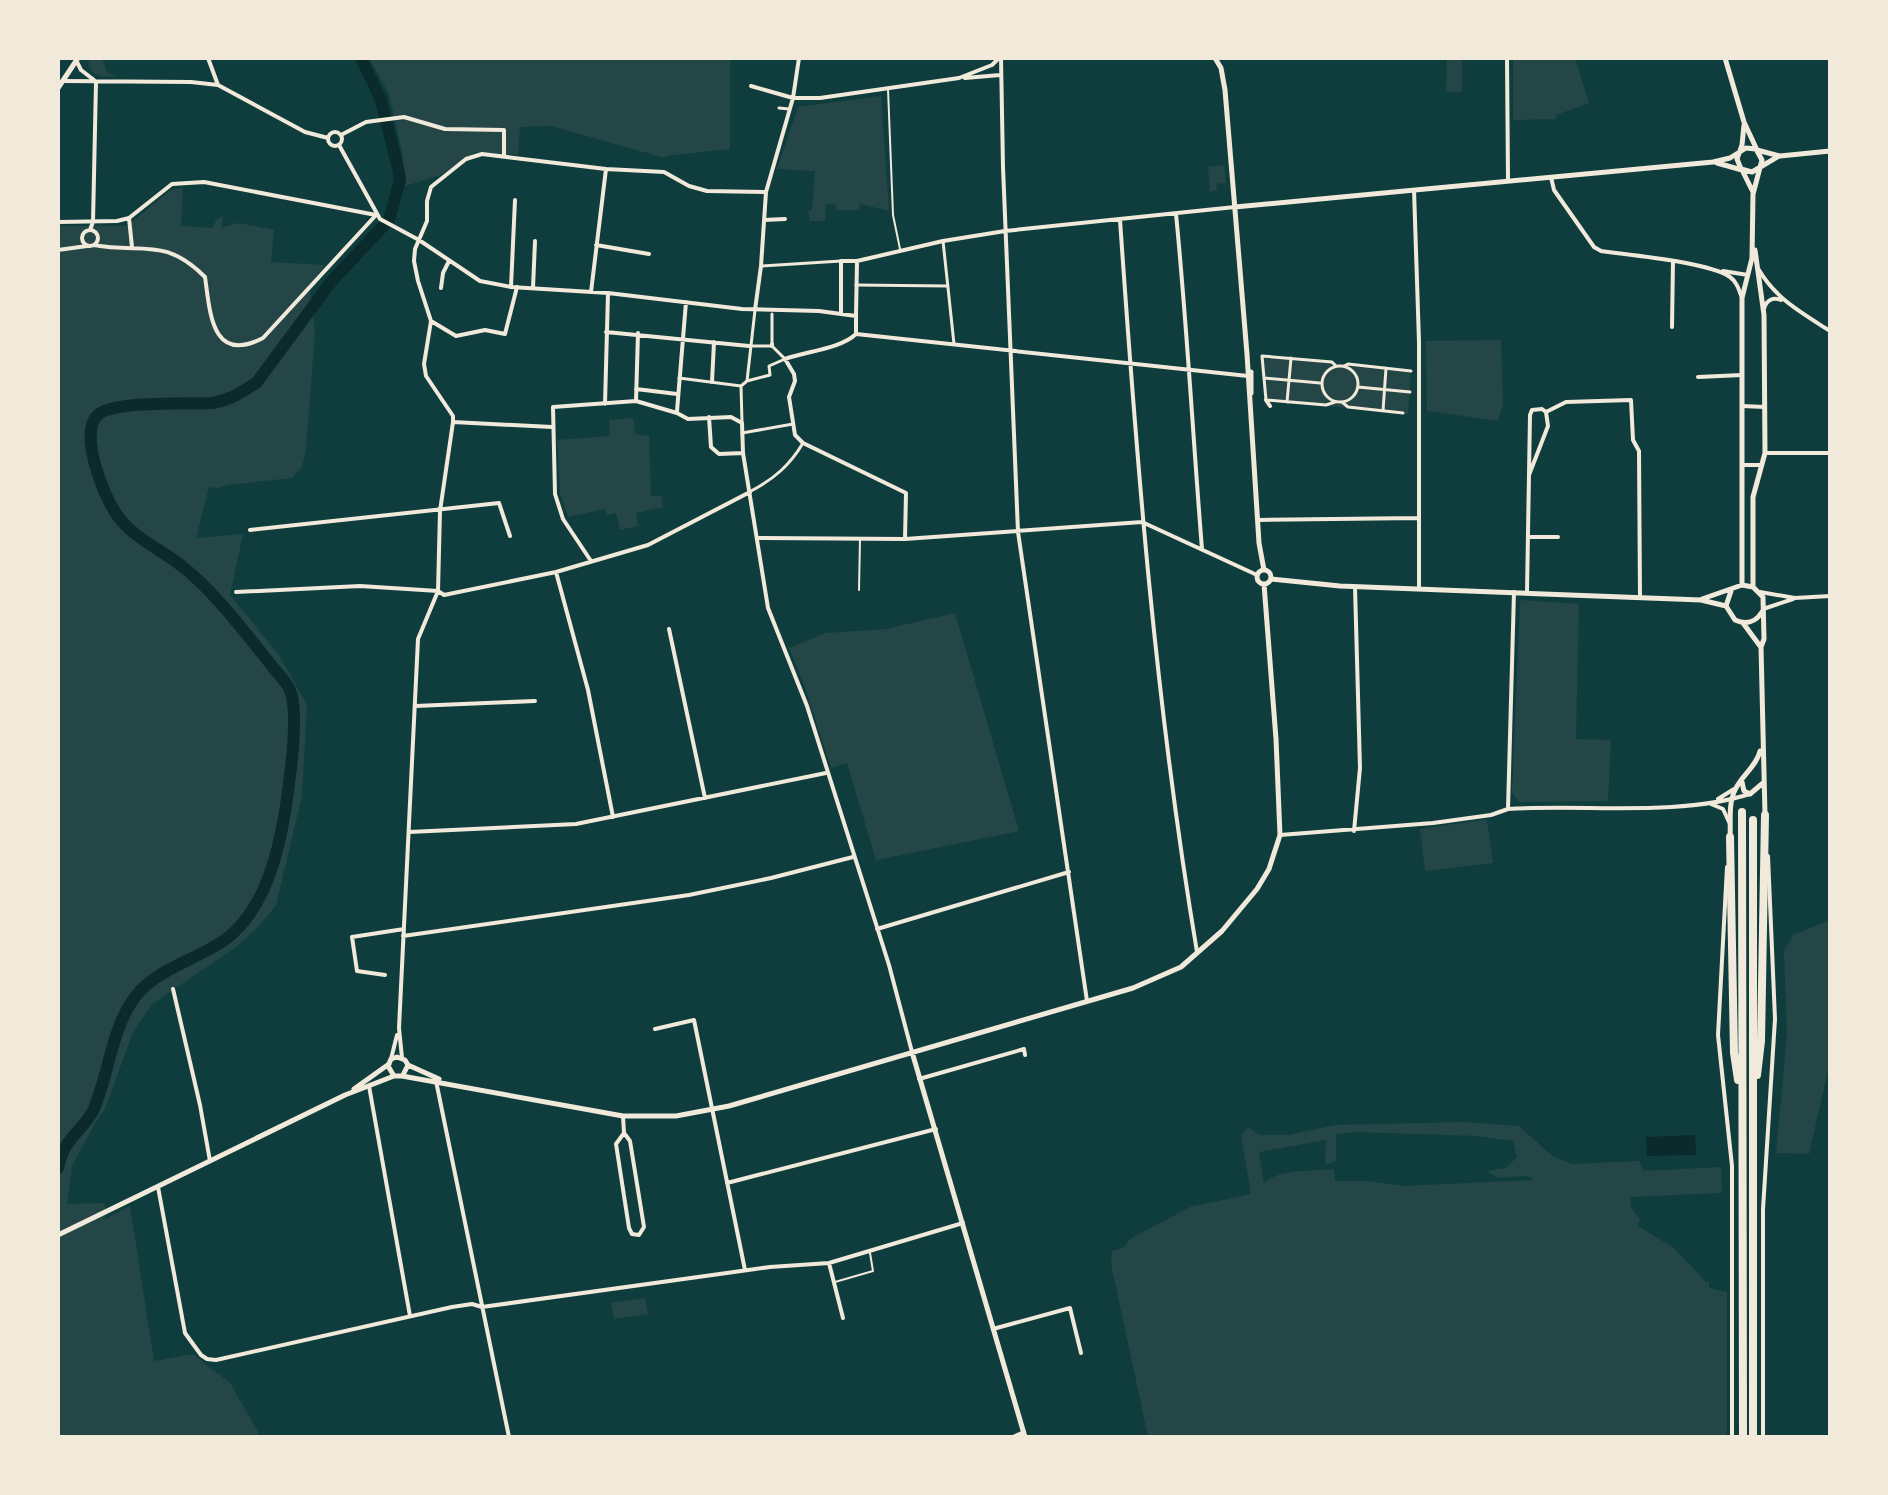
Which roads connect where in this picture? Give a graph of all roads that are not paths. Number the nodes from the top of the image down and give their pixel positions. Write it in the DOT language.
graph roads {
  1 [pos="208,58"];
  2 [pos="799,58"];
  3 [pos="1000,58"];
  4 [pos="1215,58"];
  5 [pos="1507,58"];
  6 [pos="1725,58"];
  7 [pos="77,59"];
  8 [pos="1000,75"];
  9 [pos="959,78"];
  10 [pos="60,81"];
  11 [pos="96,82"];
  12 [pos="218,85"];
  13 [pos="751,86"];
  14 [pos="58,88"];
  15 [pos="888,89"];
  16 [pos="793,98"];
  17 [pos="779,108"];
  18 [pos="789,109"];
  19 [pos="1744,122"];
  20 [pos="341,135"];
  21 [pos="328,138"];
  22 [pos="339,145"];
  23 [pos="1757,150"];
  24 [pos="1830,151"];
  25 [pos="1740,152"];
  26 [pos="504,156"];
  27 [pos="1780,156"];
  28 [pos="1713,162"];
  29 [pos="1760,167"];
  30 [pos="606,169"];
  31 [pos="1742,170"];
  32 [pos="1551,177"];
  33 [pos="1508,180"];
  34 [pos="1414,190"];
  35 [pos="766,192"];
  36 [pos="1753,194"];
  37 [pos="515,200"];
  38 [pos="1235,207"];
  39 [pos="1176,214"];
  40 [pos="378,217"];
  41 [pos="129,218"];
  42 [pos="785,219"];
  43 [pos="764,220"];
  44 [pos="1120,220"];
  45 [pos="58,222"];
  46 [pos="93,222"];
  47 [pos="90,230"];
  48 [pos="1005,231"];
  49 [pos="419,240"];
  50 [pos="535,241"];
  51 [pos="943,241"];
  52 [pos="94,245"];
  53 [pos="596,245"];
  54 [pos="87,246"];
  55 [pos="1754,246"];
  56 [pos="132,247"];
  57 [pos="58,250"];
  58 [pos="900,250"];
  59 [pos="649,254"];
  60 [pos="449,261"];
  61 [pos="841,261"];
  62 [pos="857,261"];
  63 [pos="1673,261"];
  64 [pos="761,266"];
  65 [pos="1759,270"];
  66 [pos="1716,271"];
  67 [pos="1748,275"];
  68 [pos="856,285"];
  69 [pos="948,286"];
  70 [pos="514,287"];
  71 [pos="441,288"];
  72 [pos="533,288"];
  73 [pos="591,292"];
  74 [pos="608,293"];
  75 [pos="1742,298"];
  76 [pos="1782,300"];
  77 [pos="686,302"];
  78 [pos="755,310"];
  79 [pos="772,312"];
  80 [pos="841,314"];
  81 [pos="1764,315"];
  82 [pos="856,316"];
  83 [pos="431,321"];
  84 [pos="1672,327"];
  85 [pos="1830,331"];
  86 [pos="606,332"];
  87 [pos="638,333"];
  88 [pos="856,334"];
  89 [pos="683,338"];
  90 [pos="714,342"];
  91 [pos="772,345"];
  92 [pos="954,345"];
  93 [pos="749,346"];
  94 [pos="1011,352"];
  95 [pos="1291,358"];
  96 [pos="785,359"];
  97 [pos="1130,364"];
  98 [pos="1336,366"];
  99 [pos="1344,366"];
  100 [pos="1386,368"];
  101 [pos="1187,370"];
  102 [pos="1411,371"];
  103 [pos="1250,375"];
  104 [pos="1742,375"];
  105 [pos="1698,377"];
  106 [pos="679,378"];
  107 [pos="1264,378"];
  108 [pos="1289,380"];
  109 [pos="747,381"];
  110 [pos="712,382"];
  111 [pos="1321,383"];
  112 [pos="741,386"];
  113 [pos="1358,387"];
  114 [pos="636,389"];
  115 [pos="1384,389"];
  116 [pos="1410,392"];
  117 [pos="677,394"];
  118 [pos="1266,400"];
  119 [pos="636,401"];
  120 [pos="1287,402"];
  121 [pos="1335,402"];
  122 [pos="1342,402"];
  123 [pos="605,404"];
  124 [pos="1270,406"];
  125 [pos="1742,406"];
  126 [pos="1765,407"];
  127 [pos="1383,411"];
  128 [pos="1546,412"];
  129 [pos="677,413"];
  130 [pos="1403,413"];
  131 [pos="709,417"];
  132 [pos="453,422"];
  133 [pos="742,423"];
  134 [pos="793,424"];
  135 [pos="552,427"];
  136 [pos="742,433"];
  137 [pos="803,443"];
  138 [pos="743,453"];
  139 [pos="1765,453"];
  140 [pos="1830,453"];
  141 [pos="1743,465"];
  142 [pos="1761,465"];
  143 [pos="1529,475"];
  144 [pos="750,492"];
  145 [pos="440,511"];
  146 [pos="1418,518"];
  147 [pos="1258,520"];
  148 [pos="1142,522"];
  149 [pos="250,530"];
  150 [pos="1018,532"];
  151 [pos="510,536"];
  152 [pos="1529,537"];
  153 [pos="1558,537"];
  154 [pos="757,538"];
  155 [pos="860,538"];
  156 [pos="905,539"];
  157 [pos="1202,549"];
  158 [pos="591,561"];
  159 [pos="1264,570"];
  160 [pos="556,572"];
  161 [pos="1257,575"];
  162 [pos="1271,579"];
  163 [pos="1264,584"];
  164 [pos="1742,585"];
  165 [pos="1355,587"];
  166 [pos="1753,587"];
  167 [pos="1419,588"];
  168 [pos="859,590"];
  169 [pos="438,591"];
  170 [pos="1731,591"];
  171 [pos="236,592"];
  172 [pos="1514,592"];
  173 [pos="1527,592"];
  174 [pos="1760,592"];
  175 [pos="1830,596"];
  176 [pos="1640,597"];
  177 [pos="1795,598"];
  178 [pos="1701,600"];
  179 [pos="1726,606"];
  180 [pos="1763,610"];
  181 [pos="1743,623"];
  182 [pos="669,629"];
  183 [pos="1761,647"];
  184 [pos="535,701"];
  185 [pos="415,706"];
  186 [pos="1762,742"];
  187 [pos="826,773"];
  188 [pos="1746,777"];
  189 [pos="1763,783"];
  190 [pos="1736,787"];
  191 [pos="1750,794"];
  192 [pos="705,798"];
  193 [pos="1731,800"];
  194 [pos="1709,803"];
  195 [pos="1508,809"];
  196 [pos="1742,812"];
  197 [pos="1765,815"];
  198 [pos="613,817"];
  199 [pos="1753,820"];
  200 [pos="1730,826"];
  201 [pos="1354,831"];
  202 [pos="409,832"];
  203 [pos="1280,835"];
  204 [pos="1730,837"];
  205 [pos="854,856"];
  206 [pos="1069,872"];
  207 [pos="404,929"];
  208 [pos="877,929"];
  209 [pos="403,936"];
  210 [pos="1197,952"];
  211 [pos="385,975"];
  212 [pos="173,989"];
  213 [pos="1087,1001"];
  214 [pos="399,1028"];
  215 [pos="655,1029"];
  216 [pos="912,1052"];
  217 [pos="1025,1055"];
  218 [pos="402,1058"];
  219 [pos="390,1062"];
  220 [pos="408,1065"];
  221 [pos="394,1076"];
  222 [pos="402,1076"];
  223 [pos="919,1079"];
  224 [pos="436,1081"];
  225 [pos="444,1082"];
  226 [pos="369,1086"];
  227 [pos="345,1095"];
  228 [pos="1753,1108"];
  229 [pos="713,1110"];
  230 [pos="1742,1112"];
  231 [pos="623,1116"];
  232 [pos="936,1129"];
  233 [pos="624,1133"];
  234 [pos="210,1161"];
  235 [pos="727,1183"];
  236 [pos="158,1185"];
  237 [pos="963,1223"];
  238 [pos="59,1234"];
  239 [pos="870,1251"];
  240 [pos="829,1263"];
  241 [pos="745,1270"];
  242 [pos="834,1283"];
  243 [pos="482,1307"];
  244 [pos="410,1316"];
  245 [pos="843,1318"];
  246 [pos="993,1329"];
  247 [pos="1081,1353"];
  248 [pos="1025,1434"];
  249 [pos="509,1437"];
  250 [pos="1013,1437"];
  251 [pos="1732,1437"];
  252 [pos="1743,1437"];
  253 [pos="1753,1437"];
  254 [pos="1763,1437"];
  1 -- 12 [label="street"];
  2 -- 16 [label="street"];
  3 -- 8 [label="street"];
  3 -- 9 [label="street"];
  4 -- 38 [label="street"];
  5 -- 33 [label="street"];
  6 -- 19 [label="street"];
  7 -- 10 [label="street"];
  7 -- 11 [label="street"];
  8 -- 9 [label="street"];
  8 -- 48 [label="street"];
  9 -- 15 [label="street"];
  10 -- 11 [label="street"];
  10 -- 14 [label="street"];
  11 -- 12 [label="street"];
  11 -- 46 [label="street"];
  12 -- 21 [label="street"];
  13 -- 16 [label="street"];
  15 -- 16 [label="street"];
  15 -- 58 [label="lane"];
  16 -- 18 [label="street"];
  17 -- 18 [label="street"];
  18 -- 35 [label="street"];
  19 -- 23 [label="street"];
  19 -- 25 [label="street"];
  20 -- 21 [label="street"];
  20 -- 22 [label="street"];
  20 -- 26 [label="street"];
  21 -- 22 [label="street"];
  22 -- 40 [label="street"];
  23 -- 25 [label="street"];
  23 -- 27 [label="street"];
  23 -- 29 [label="street"];
  24 -- 27 [label="street"];
  25 -- 28 [label="street"];
  25 -- 31 [label="street"];
  26 -- 30 [label="street"];
  26 -- 49 [label="street"];
  27 -- 29 [label="street"];
  28 -- 31 [label="street"];
  28 -- 32 [label="street"];
  29 -- 31 [label="street"];
  29 -- 36 [label="street"];
  30 -- 35 [label="street"];
  30 -- 53 [label="street"];
  31 -- 36 [label="street"];
  32 -- 33 [label="street"];
  32 -- 63 [label="street"];
  33 -- 34 [label="street"];
  34 -- 38 [label="street"];
  34 -- 146 [label="street"];
  35 -- 43 [label="street"];
  36 -- 55 [label="street"];
  37 -- 70 [label="street"];
  38 -- 39 [label="street"];
  38 -- 103 [label="street"];
  39 -- 44 [label="street"];
  39 -- 101 [label="street"];
  40 -- 41 [label="street"];
  40 -- 49 [label="street"];
  40 -- 56 [label="street"];
  41 -- 46 [label="street"];
  41 -- 56 [label="street"];
  42 -- 43 [label="street"];
  43 -- 64 [label="street"];
  44 -- 48 [label="street"];
  44 -- 97 [label="street"];
  45 -- 46 [label="street"];
  46 -- 47 [label="street"];
  47 -- 52 [label="street"];
  47 -- 54 [label="street"];
  48 -- 51 [label="street"];
  48 -- 94 [label="street"];
  49 -- 60 [label="street"];
  49 -- 83 [label="street"];
  50 -- 72 [label="street"];
  51 -- 58 [label="street"];
  51 -- 69 [label="street"];
  52 -- 54 [label="street"];
  52 -- 56 [label="street"];
  53 -- 59 [label="street"];
  53 -- 73 [label="street"];
  54 -- 57 [label="street"];
  55 -- 65 [label="street"];
  55 -- 67 [label="street"];
  58 -- 62 [label="street"];
  60 -- 70 [label="street"];
  60 -- 71 [label="street"];
  61 -- 62 [label="street"];
  61 -- 64 [label="street"];
  61 -- 80 [label="street"];
  62 -- 68 [label="street"];
  63 -- 66 [label="street"];
  63 -- 84 [label="street"];
  64 -- 78 [label="street"];
  65 -- 76 [label="street"];
  65 -- 81 [label="street"];
  66 -- 67 [label="street"];
  66 -- 75 [label="street"];
  67 -- 75 [label="street"];
  68 -- 69 [label="street"];
  68 -- 82 [label="street"];
  69 -- 92 [label="street"];
  70 -- 72 [label="street"];
  70 -- 83 [label="street"];
  72 -- 73 [label="street"];
  73 -- 74 [label="street"];
  74 -- 77 [label="street"];
  74 -- 86 [label="street"];
  75 -- 104 [label="street"];
  76 -- 81 [label="street"];
  76 -- 85 [label="street"];
  77 -- 78 [label="street"];
  77 -- 89 [label="street"];
  78 -- 79 [label="street"];
  78 -- 93 [label="street"];
  79 -- 80 [label="street"];
  79 -- 91 [label="street"];
  80 -- 82 [label="street"];
  81 -- 126 [label="street"];
  82 -- 88 [label="street"];
  83 -- 132 [label="street"];
  86 -- 87 [label="street"];
  86 -- 123 [label="street"];
  87 -- 89 [label="street"];
  87 -- 114 [label="street"];
  88 -- 92 [label="street"];
  88 -- 96 [label="street"];
  89 -- 90 [label="street"];
  89 -- 106 [label="street"];
  90 -- 93 [label="street"];
  90 -- 110 [label="street"];
  91 -- 93 [label="street"];
  91 -- 96 [label="street"];
  92 -- 94 [label="street"];
  93 -- 109 [label="street"];
  94 -- 97 [label="street"];
  94 -- 150 [label="street"];
  95 -- 98 [label="street"];
  95 -- 107 [label="street"];
  95 -- 108 [label="street"];
  96 -- 109 [label="street"];
  96 -- 134 [label="street"];
  97 -- 101 [label="street"];
  97 -- 148 [label="street"];
  98 -- 99 [label="street"];
  98 -- 111 [label="street"];
  99 -- 100 [label="street"];
  99 -- 113 [label="street"];
  100 -- 102 [label="street"];
  100 -- 115 [label="street"];
  101 -- 103 [label="street"];
  101 -- 157 [label="street"];
  103 -- 147 [label="street"];
  104 -- 105 [label="street"];
  104 -- 125 [label="street"];
  106 -- 110 [label="street"];
  106 -- 117 [label="street"];
  107 -- 108 [label="street"];
  107 -- 118 [label="street"];
  108 -- 111 [label="street"];
  108 -- 120 [label="street"];
  109 -- 112 [label="street"];
  110 -- 112 [label="street"];
  111 -- 121 [label="street"];
  112 -- 133 [label="street"];
  113 -- 115 [label="street"];
  113 -- 122 [label="street"];
  114 -- 117 [label="street"];
  114 -- 119 [label="street"];
  115 -- 116 [label="street"];
  115 -- 127 [label="street"];
  117 -- 129 [label="street"];
  118 -- 120 [label="street"];
  118 -- 124 [label="street"];
  119 -- 123 [label="street"];
  119 -- 129 [label="street"];
  120 -- 121 [label="street"];
  121 -- 122 [label="street"];
  122 -- 127 [label="street"];
  123 -- 135 [label="street"];
  125 -- 126 [label="street"];
  125 -- 141 [label="street"];
  126 -- 139 [label="street"];
  127 -- 130 [label="street"];
  128 -- 143 [label="street"];
  128 -- 143 [label="street"];
  128 -- 176 [label="street"];
  129 -- 131 [label="street"];
  131 -- 133 [label="street"];
  131 -- 138 [label="street"];
  132 -- 135 [label="street"];
  132 -- 145 [label="street"];
  133 -- 136 [label="street"];
  134 -- 136 [label="street"];
  134 -- 137 [label="street"];
  135 -- 158 [label="street"];
  136 -- 138 [label="street"];
  137 -- 144 [label="street"];
  137 -- 156 [label="street"];
  138 -- 144 [label="street"];
  139 -- 140 [label="street"];
  139 -- 142 [label="street"];
  141 -- 142 [label="street"];
  141 -- 164 [label="street"];
  142 -- 166 [label="street"];
  143 -- 152 [label="street"];
  144 -- 154 [label="street"];
  144 -- 158 [label="street"];
  145 -- 149 [label="street"];
  145 -- 151 [label="street"];
  145 -- 169 [label="street"];
  146 -- 147 [label="street"];
  146 -- 167 [label="street"];
  147 -- 159 [label="street"];
  148 -- 150 [label="street"];
  148 -- 157 [label="street"];
  148 -- 210 [label="street"];
  150 -- 156 [label="street"];
  150 -- 206 [label="street"];
  152 -- 153 [label="street"];
  152 -- 173 [label="street"];
  154 -- 155 [label="street"];
  154 -- 187 [label="street"];
  155 -- 156 [label="street"];
  155 -- 168 [label="lane"];
  157 -- 161 [label="street"];
  158 -- 160 [label="street"];
  159 -- 161 [label="street"];
  159 -- 162 [label="street"];
  160 -- 169 [label="street"];
  160 -- 198 [label="street"];
  161 -- 163 [label="street"];
  162 -- 163 [label="street"];
  162 -- 165 [label="street"];
  163 -- 203 [label="street"];
  164 -- 166 [label="street"];
  164 -- 170 [label="street"];
  165 -- 167 [label="street"];
  165 -- 201 [label="street"];
  166 -- 174 [label="street"];
  167 -- 172 [label="street"];
  169 -- 171 [label="street"];
  169 -- 185 [label="street"];
  170 -- 178 [label="street"];
  170 -- 179 [label="street"];
  172 -- 173 [label="street"];
  172 -- 195 [label="street"];
  173 -- 176 [label="street"];
  174 -- 177 [label="street"];
  174 -- 180 [label="street"];
  175 -- 177 [label="street"];
  176 -- 178 [label="street"];
  177 -- 180 [label="street"];
  178 -- 179 [label="street"];
  179 -- 181 [label="street"];
  180 -- 181 [label="street"];
  180 -- 183 [label="street"];
  181 -- 183 [label="street"];
  182 -- 192 [label="street"];
  183 -- 186 [label="street"];
  184 -- 185 [label="street"];
  185 -- 202 [label="street"];
  186 -- 188 [label="street"];
  186 -- 189 [label="street"];
  187 -- 192 [label="street"];
  187 -- 205 [label="street"];
  188 -- 189 [label="street"];
  188 -- 190 [label="street"];
  188 -- 191 [label="street"];
  189 -- 191 [label="street"];
  189 -- 197 [label="street"];
  190 -- 193 [label="street"];
  190 -- 194 [label="street"];
  191 -- 193 [label="street"];
  192 -- 198 [label="street"];
  193 -- 194 [label="street"];
  193 -- 200 [label="street"];
  194 -- 195 [label="street"];
  194 -- 200 [label="street"];
  195 -- 201 [label="street"];
  196 -- 230 [label="highway"];
  197 -- 228 [label="highway"];
  197 -- 254 [label="street"];
  198 -- 202 [label="street"];
  199 -- 228 [label="highway"];
  200 -- 204 [label="street"];
  201 -- 203 [label="street"];
  202 -- 207 [label="street"];
  203 -- 210 [label="street"];
  204 -- 230 [label="highway"];
  204 -- 251 [label="street"];
  205 -- 208 [label="street"];
  205 -- 209 [label="street"];
  206 -- 208 [label="street"];
  206 -- 213 [label="street"];
  207 -- 209 [label="street"];
  207 -- 211 [label="street"];
  208 -- 216 [label="street"];
  209 -- 214 [label="street"];
  210 -- 213 [label="street"];
  212 -- 234 [label="street"];
  213 -- 216 [label="street"];
  214 -- 218 [label="street"];
  214 -- 219 [label="street"];
  215 -- 229 [label="street"];
  216 -- 223 [label="street"];
  216 -- 229 [label="street"];
  217 -- 223 [label="street"];
  218 -- 219 [label="street"];
  218 -- 220 [label="street"];
  219 -- 221 [label="street"];
  219 -- 227 [label="street"];
  220 -- 222 [label="street"];
  220 -- 225 [label="street"];
  221 -- 222 [label="street"];
  221 -- 226 [label="street"];
  222 -- 224 [label="street"];
  223 -- 232 [label="street"];
  224 -- 225 [label="street"];
  224 -- 243 [label="street"];
  225 -- 231 [label="street"];
  226 -- 227 [label="street"];
  226 -- 244 [label="street"];
  227 -- 234 [label="street"];
  228 -- 253 [label="highway"];
  229 -- 231 [label="street"];
  229 -- 235 [label="street"];
  230 -- 252 [label="highway"];
  231 -- 233 [label="street"];
  232 -- 235 [label="street"];
  232 -- 237 [label="street"];
  233 -- 233 [label="street"];
  234 -- 236 [label="street"];
  235 -- 241 [label="street"];
  236 -- 238 [label="street"];
  236 -- 244 [label="street"];
  237 -- 239 [label="street"];
  237 -- 246 [label="street"];
  239 -- 240 [label="street"];
  239 -- 242 [label="lane"];
  240 -- 241 [label="street"];
  240 -- 242 [label="street"];
  241 -- 243 [label="street"];
  242 -- 245 [label="street"];
  243 -- 244 [label="street"];
  243 -- 249 [label="street"];
  246 -- 247 [label="street"];
  246 -- 248 [label="street"];
  248 -- 250 [label="street"];
}
